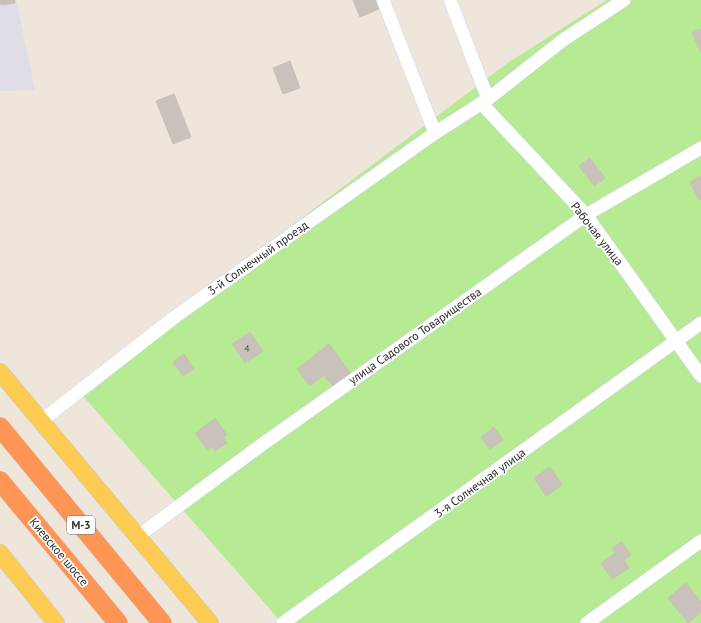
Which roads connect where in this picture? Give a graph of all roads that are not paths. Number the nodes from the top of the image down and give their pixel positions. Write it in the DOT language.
graph roads {
  1 [pos="383,0"];
  2 [pos="450,0"];
  3 [pos="624,0"];
  4 [pos="484,101"];
  5 [pos="435,132"];
  6 [pos="701,148"];
  7 [pos="586,216"];
  8 [pos="701,324"];
  9 [pos="677,342"];
  10 [pos="0,372"];
  11 [pos="701,376"];
  12 [pos="41,422"];
  13 [pos="0,427"];
  14 [pos="0,480"];
  15 [pos="137,537"];
  16 [pos="701,542"];
  17 [pos="0,553"];
  18 [pos="56,623"];
  19 [pos="118,623"];
  20 [pos="162,623"];
  21 [pos="210,623"];
  22 [pos="283,623"];
  23 [pos="587,623"];
  1 -- 5 [label="lane"];
  2 -- 4 [label="lane"];
  3 -- 4 [label="lane, 3-й Солнечный проезд"];
  4 -- 5 [label="lane, 3-й Солнечный проезд"];
  4 -- 7 [label="lane, Рабочая улица"];
  5 -- 12 [label="lane, 3-й Солнечный проезд"];
  6 -- 7 [label="lane, улица Садового Товарищества"];
  7 -- 9 [label="lane, Рабочая улица"];
  7 -- 15 [label="lane, улица Садового Товарищества"];
  8 -- 9 [label="lane, 3-я Солнечная улица"];
  9 -- 11 [label="lane, Рабочая улица"];
  9 -- 22 [label="lane, 3-я Солнечная улица"];
  10 -- 12 [label="main road"];
  12 -- 15 [label="main road"];
  13 -- 20 [label="highway, М-3"];
  14 -- 19 [label="highway, Киевское шоссе / М-3"];
  15 -- 21 [label="main road"];
  16 -- 23 [label="lane"];
  17 -- 18 [label="main road"];
}
